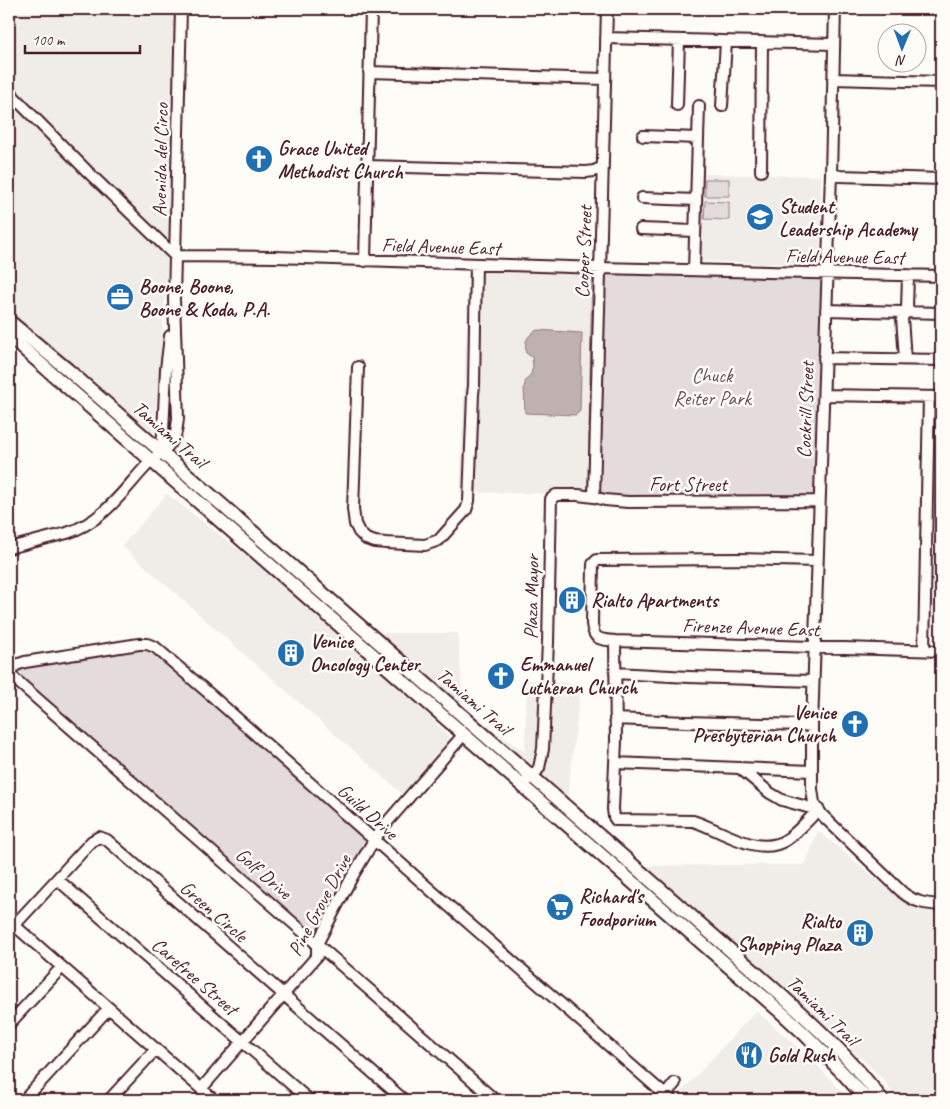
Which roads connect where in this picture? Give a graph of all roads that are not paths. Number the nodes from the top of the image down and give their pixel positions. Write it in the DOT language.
graph roads {
  1 [pos="181,9"];
  2 [pos="371,9"];
  3 [pos="607,9"];
  4 [pos="835,9"];
  5 [pos="606,38"];
  6 [pos="680,40"];
  7 [pos="726,42"];
  8 [pos="762,43"];
  9 [pos="834,44"];
  10 [pos="369,72"];
  11 [pos="605,79"];
  12 [pos="833,79"];
  13 [pos="941,82"];
  14 [pos="9,88"];
  15 [pos="678,105"];
  16 [pos="699,106"];
  17 [pos="722,106"];
  18 [pos="643,136"];
  19 [pos="698,138"];
  20 [pos="368,166"];
  21 [pos="603,167"];
  22 [pos="761,171"];
  23 [pos="831,174"];
  24 [pos="941,178"];
  25 [pos="642,198"];
  26 [pos="696,200"];
  27 [pos="641,229"];
  28 [pos="695,231"];
  29 [pos="175,256"];
  30 [pos="365,261"];
  31 [pos="476,264"];
  32 [pos="600,268"];
  33 [pos="694,270"];
  34 [pos="828,273"];
  35 [pos="908,275"];
  36 [pos="941,276"];
  37 [pos="826,310"];
  38 [pos="905,312"];
  39 [pos="941,313"];
  40 [pos="9,321"];
  41 [pos="9,336"];
  42 [pos="824,358"];
  43 [pos="905,359"];
  44 [pos="941,360"];
  45 [pos="358,367"];
  46 [pos="824,395"];
  47 [pos="929,397"];
  48 [pos="941,397"];
  49 [pos="162,453"];
  50 [pos="151,460"];
  51 [pos="556,495"];
  52 [pos="594,497"];
  53 [pos="820,502"];
  54 [pos="9,548"];
  55 [pos="817,561"];
  56 [pos="615,641"];
  57 [pos="815,647"];
  58 [pos="924,650"];
  59 [pos="941,651"];
  60 [pos="9,673"];
  61 [pos="615,673"];
  62 [pos="813,681"];
  63 [pos="615,719"];
  64 [pos="812,726"];
  65 [pos="464,734"];
  66 [pos="615,763"];
  67 [pos="741,769"];
  68 [pos="812,771"];
  69 [pos="527,781"];
  70 [pos="818,810"];
  71 [pos="374,840"];
  72 [pos="57,879"];
  73 [pos="941,905"];
  74 [pos="11,928"];
  75 [pos="317,944"];
  76 [pos="62,967"];
  77 [pos="284,995"];
  78 [pos="108,1008"];
  79 [pos="9,1024"];
  80 [pos="243,1042"];
  81 [pos="156,1049"];
  82 [pos="675,1083"];
  83 [pos="201,1089"];
  84 [pos="666,1099"];
  85 [pos="24,1100"];
  86 [pos="109,1100"];
  87 [pos="214,1100"];
  88 [pos="309,1100"];
  89 [pos="404,1100"];
  90 [pos="495,1100"];
  91 [pos="867,1100"];
  92 [pos="882,1100"];
  1 -- 29 [label="street, Avenida del Circo"];
  2 -- 10 [label="street"];
  3 -- 5 [label="street, Cooper Street"];
  4 -- 9 [label="street, Cockrill Street"];
  5 -- 6 [label="street"];
  5 -- 11 [label="street, Cooper Street"];
  6 -- 7 [label="street"];
  6 -- 15 [label="street"];
  7 -- 8 [label="street"];
  7 -- 17 [label="street"];
  8 -- 9 [label="street"];
  8 -- 22 [label="street"];
  9 -- 12 [label="street, Cockrill Street"];
  10 -- 11 [label="street"];
  10 -- 20 [label="street"];
  11 -- 21 [label="street, Cooper Street"];
  12 -- 13 [label="street"];
  12 -- 23 [label="street, Cockrill Street"];
  14 -- 29 [label="street"];
  16 -- 19 [label="street"];
  18 -- 19 [label="street"];
  19 -- 26 [label="street"];
  20 -- 21 [label="street"];
  20 -- 30 [label="street"];
  21 -- 32 [label="street, Cooper Street"];
  23 -- 24 [label="street"];
  23 -- 34 [label="street, Cockrill Street"];
  25 -- 26 [label="street"];
  26 -- 28 [label="street"];
  27 -- 28 [label="street"];
  28 -- 33 [label="street"];
  29 -- 30 [label="street, Field Avenue East"];
  29 -- 49 [label="street, Avenida del Circo"];
  30 -- 31 [label="street, Field Avenue East"];
  31 -- 32 [label="street, Field Avenue East"];
  31 -- 45 [label="street"];
  32 -- 33 [label="street, Field Avenue East"];
  32 -- 52 [label="street, Cooper Street"];
  33 -- 34 [label="street, Field Avenue East"];
  34 -- 35 [label="street, Field Avenue East"];
  34 -- 37 [label="street, Cockrill Street"];
  35 -- 36 [label="street, Field Avenue East"];
  35 -- 38 [label="street"];
  37 -- 38 [label="street"];
  37 -- 42 [label="street, Cockrill Street"];
  38 -- 39 [label="street"];
  38 -- 43 [label="street"];
  40 -- 49 [label="main road, Tamiami Trail"];
  41 -- 50 [label="main road, Tamiami Trail"];
  42 -- 43 [label="street"];
  42 -- 46 [label="street, Cockrill Street"];
  43 -- 44 [label="street"];
  46 -- 47 [label="street"];
  46 -- 53 [label="street, Cockrill Street"];
  47 -- 48 [label="street"];
  47 -- 58 [label="street"];
  49 -- 50 [label="street"];
  49 -- 69 [label="main road, Tamiami Trail"];
  50 -- 54 [label="street"];
  50 -- 65 [label="main road, Tamiami Trail"];
  51 -- 52 [label="street, Fort Street"];
  51 -- 69 [label="street, Plaza Mayor"];
  52 -- 53 [label="street, Fort Street"];
  53 -- 55 [label="street, Cockrill Street"];
  55 -- 56 [label="street, Firenze Avenue East"];
  55 -- 57 [label="street, Cockrill Street"];
  56 -- 57 [label="street, Firenze Avenue East"];
  56 -- 61 [label="street"];
  57 -- 58 [label="street, Firenze Avenue East"];
  57 -- 62 [label="street, Cockrill Street"];
  58 -- 59 [label="street, Firenze Avenue East"];
  60 -- 71 [label="street, Guild Drive"];
  60 -- 75 [label="street, Golf Drive"];
  61 -- 62 [label="street"];
  61 -- 63 [label="street"];
  62 -- 64 [label="street, Cockrill Street"];
  63 -- 64 [label="street"];
  63 -- 66 [label="street"];
  64 -- 68 [label="street, Cockrill Street"];
  65 -- 69 [label="main road, Tamiami Trail"];
  65 -- 71 [label="street, Pine Grove Drive"];
  66 -- 67 [label="street"];
  66 -- 70 [label="street"];
  67 -- 68 [label="street"];
  67 -- 70 [label="street"];
  68 -- 70 [label="street, Cockrill Street"];
  69 -- 91 [label="main road, Tamiami Trail"];
  69 -- 92 [label="main road, Tamiami Trail"];
  70 -- 73 [label="street"];
  71 -- 75 [label="street, Pine Grove Drive"];
  71 -- 84 [label="street, Guild Drive"];
  72 -- 74 [label="street, Green Circle"];
  72 -- 77 [label="street, Green Circle"];
  72 -- 80 [label="street, Carefree Street"];
  74 -- 76 [label="street"];
  75 -- 77 [label="street, Pine Grove Drive"];
  75 -- 90 [label="street, Golf Drive"];
  76 -- 78 [label="street"];
  76 -- 79 [label="street"];
  77 -- 80 [label="street, Pine Grove Drive"];
  77 -- 89 [label="street, Green Circle"];
  78 -- 81 [label="street"];
  78 -- 85 [label="street"];
  80 -- 83 [label="street, Pine Grove Drive"];
  80 -- 88 [label="street, Carefree Street"];
  81 -- 83 [label="street"];
  81 -- 86 [label="street"];
  82 -- 84 [label="street"];
  83 -- 87 [label="street"];
}
